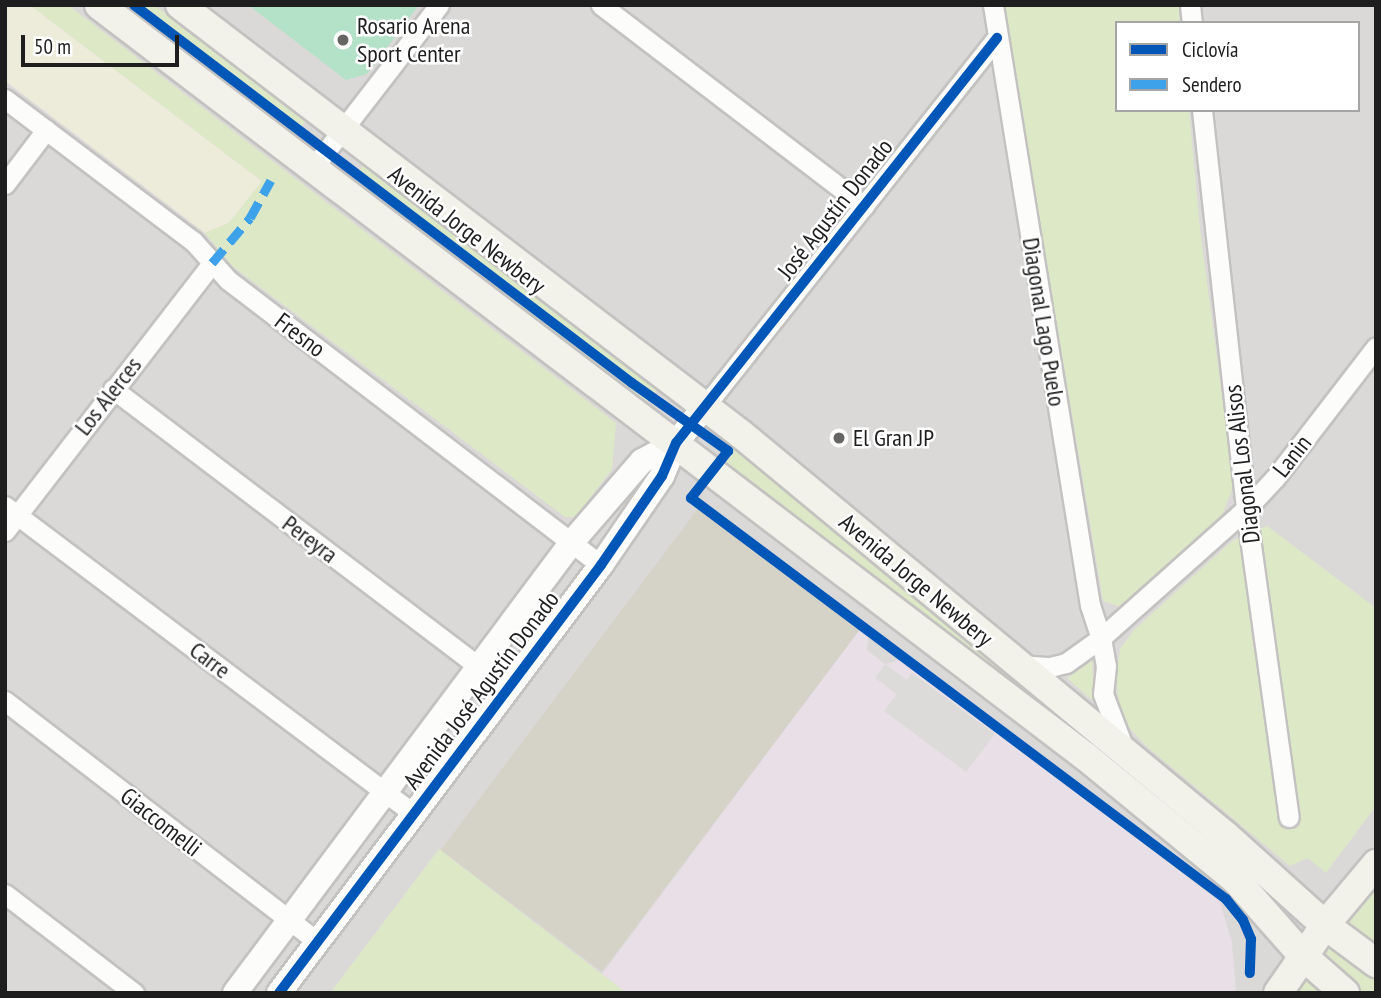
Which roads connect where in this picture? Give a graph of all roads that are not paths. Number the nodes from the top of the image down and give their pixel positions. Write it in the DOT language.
graph roads {
  1 [pos="99,5"];
  2 [pos="180,5"];
  3 [pos="439,5"];
  4 [pos="601,5"];
  5 [pos="993,5"];
  6 [pos="997,38"];
  7 [pos="5,99"];
  8 [pos="1202,112"];
  9 [pos="344,129"];
  10 [pos="46,130"];
  11 [pos="313,168"];
  12 [pos="5,184"];
  13 [pos="864,206"];
  14 [pos="212,262"];
  15 [pos="1376,347"];
  16 [pos="113,388"];
  17 [pos="705,406"];
  18 [pos="676,443"];
  19 [pos="1246,509"];
  20 [pos="9,518"];
  21 [pos="572,542"];
  22 [pos="601,565"];
  23 [pos="1101,638"];
  24 [pos="1018,665"];
  25 [pos="479,666"];
  26 [pos="508,689"];
  27 [pos="5,701"];
  28 [pos="1127,755"];
  29 [pos="385,792"];
  30 [pos="414,814"];
  31 [pos="1289,817"];
  32 [pos="1376,864"];
  33 [pos="5,894"];
  34 [pos="289,920"];
  35 [pos="1325,925"];
  36 [pos="318,942"];
  37 [pos="1303,956"];
  38 [pos="1376,963"];
  39 [pos="134,993"];
  40 [pos="235,993"];
  41 [pos="279,993"];
  42 [pos="1278,993"];
  43 [pos="1345,993"];
  1 -- 11 [label="main road, Avenida Jorge Newbery"];
  2 -- 9 [label="main road, Avenida Jorge Newbery"];
  3 -- 9 [label="street"];
  4 -- 13 [label="street"];
  5 -- 6 [label="street, Diagonal Lago Puelo"];
  6 -- 13 [label="street, José Agustín Donado"];
  6 -- 23 [label="street, Diagonal Lago Puelo"];
  7 -- 10 [label="street, Fresno"];
  8 -- 19 [label="street, Diagonal Los Alisos"];
  9 -- 11 [label="street"];
  9 -- 17 [label="main road, Avenida Jorge Newbery"];
  10 -- 12 [label="street"];
  10 -- 14 [label="street, Fresno"];
  11 -- 18 [label="main road, Avenida Jorge Newbery"];
  13 -- 17 [label="street, José Agustín Donado"];
  14 -- 16 [label="street, Los Alerces"];
  14 -- 21 [label="street, Fresno"];
  15 -- 19 [label="street, Lanin"];
  16 -- 20 [label="street, Los Alerces"];
  16 -- 25 [label="street, Pereyra"];
  17 -- 18 [label="street, Avenida José Agustín Donado"];
  17 -- 24 [label="main road, Avenida Jorge Newbery"];
  18 -- 21 [label="street, Avenida José Agustín Donado"];
  18 -- 22 [label="street, Avenida José Agustín Donado"];
  18 -- 37 [label="main road, Avenida Jorge Newbery"];
  19 -- 23 [label="street, Lanin"];
  19 -- 31 [label="street, Diagonal Los Alisos"];
  20 -- 29 [label="street, Carre"];
  21 -- 22 [label="street, Fresno"];
  21 -- 25 [label="street, Avenida José Agustín Donado"];
  22 -- 26 [label="street, Avenida José Agustín Donado"];
  23 -- 24 [label="street"];
  23 -- 28 [label="street, Diagonal Lago Puelo"];
  24 -- 28 [label="main road, Avenida Jorge Newbery"];
  25 -- 26 [label="street, Pereyra"];
  25 -- 29 [label="street, Avenida José Agustín Donado"];
  26 -- 30 [label="street, Avenida José Agustín Donado"];
  27 -- 34 [label="street, Giaccomelli"];
  28 -- 35 [label="main road, Avenida Jorge Newbery"];
  29 -- 30 [label="street, Carre"];
  29 -- 34 [label="street, Avenida José Agustín Donado"];
  30 -- 36 [label="street, Avenida José Agustín Donado"];
  32 -- 35 [label="main road"];
  33 -- 39 [label="street"];
  34 -- 36 [label="street, Giaccomelli"];
  34 -- 40 [label="street, Avenida José Agustín Donado"];
  35 -- 37 [label="main road"];
  35 -- 38 [label="main road, Avenida Jorge Newbery"];
  36 -- 41 [label="street, Avenida José Agustín Donado"];
  37 -- 42 [label="main road"];
  37 -- 43 [label="main road, Avenida Jorge Newbery"];
}
